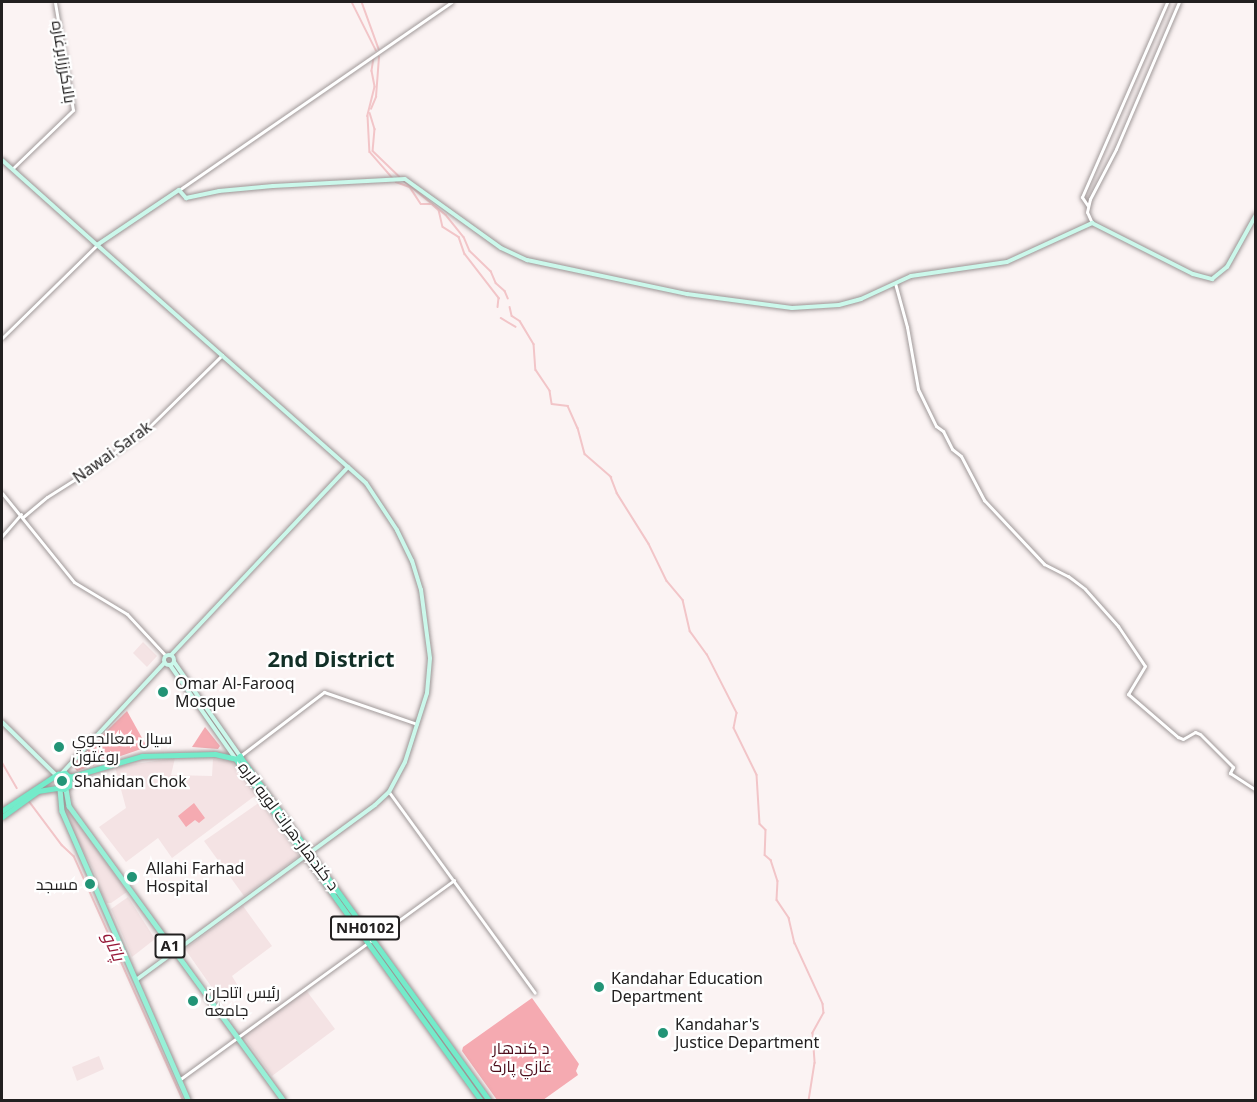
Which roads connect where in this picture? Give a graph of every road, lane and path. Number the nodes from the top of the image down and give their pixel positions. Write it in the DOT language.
graph roads {
  1 [pos="55,2"];
  2 [pos="452,2"];
  3 [pos="1167,2"];
  4 [pos="1179,2"];
  5 [pos="2,160"];
  6 [pos="12,169"];
  7 [pos="179,190"];
  8 [pos="1088,206"];
  9 [pos="1256,215"];
  10 [pos="1092,222"];
  11 [pos="97,245"];
  12 [pos="895,283"];
  13 [pos="2,338"];
  14 [pos="222,355"];
  15 [pos="348,467"];
  16 [pos="2,493"];
  17 [pos="22,516"];
  18 [pos="2,536"];
  19 [pos="169,656"];
  20 [pos="165,662"];
  21 [pos="172,664"];
  22 [pos="2,722"];
  23 [pos="417,724"];
  24 [pos="238,758"];
  25 [pos="62,773"];
  26 [pos="55,777"];
  27 [pos="70,777"];
  28 [pos="58,789"];
  29 [pos="66,789"];
  30 [pos="1256,790"];
  31 [pos="389,792"];
  32 [pos="2,811"];
  33 [pos="2,817"];
  34 [pos="308,854"];
  35 [pos="454,880"];
  36 [pos="371,941"];
  37 [pos="174,952"];
  38 [pos="135,980"];
  39 [pos="535,993"];
  40 [pos="237,1038"];
  41 [pos="179,1080"];
  42 [pos="188,1101"];
  43 [pos="283,1101"];
  44 [pos="481,1101"];
  45 [pos="489,1101"];
  1 -- 6 [label="street, بالاکرززابرغاره"];
  2 -- 7 [label="street"];
  3 -- 8 [label="street"];
  4 -- 8 [label="street"];
  5 -- 6 [label="main road"];
  6 -- 11 [label="main road"];
  7 -- 11 [label="main road"];
  7 -- 12 [label="main road"];
  8 -- 10 [label="street"];
  9 -- 10 [label="main road"];
  10 -- 12 [label="main road"];
  11 -- 13 [label="street"];
  11 -- 14 [label="main road"];
  12 -- 30 [label="street"];
  14 -- 15 [label="main road"];
  14 -- 17 [label="street, Nawai Sarak"];
  15 -- 19 [label="main road"];
  15 -- 23 [label="main road"];
  16 -- 17 [label="street"];
  17 -- 18 [label="street, Nawai Sarak"];
  17 -- 19 [label="street"];
  19 -- 20 [label="main road"];
  19 -- 21 [label="main road"];
  20 -- 21 [label="main road"];
  20 -- 25 [label="main road"];
  21 -- 24 [label="main road"];
  22 -- 26 [label="main road"];
  23 -- 24 [label="street"];
  23 -- 31 [label="main road"];
  24 -- 27 [label="highway, د کندهار-هرات لويه لاره"];
  24 -- 34 [label="highway, د کندهار-هرات لويه لاره"];
  25 -- 26 [label="highway"];
  25 -- 27 [label="highway"];
  26 -- 28 [label="highway"];
  26 -- 32 [label="highway"];
  27 -- 29 [label="highway"];
  28 -- 29 [label="highway"];
  28 -- 33 [label="highway"];
  28 -- 38 [label="main road"];
  29 -- 37 [label="main road, A1"];
  31 -- 34 [label="main road"];
  31 -- 35 [label="street"];
  34 -- 36 [label="highway, د کندهار-هرات لويه لاره"];
  34 -- 37 [label="main road"];
  35 -- 36 [label="street"];
  35 -- 39 [label="street"];
  36 -- 40 [label="street"];
  36 -- 44 [label="highway, د کندهار-هرات لويه لاره"];
  36 -- 45 [label="highway, د کندهار-هرات لويه لاره / NH0102"];
  37 -- 38 [label="main road"];
  37 -- 40 [label="main road, A1"];
  38 -- 41 [label="main road"];
  40 -- 41 [label="street"];
  40 -- 43 [label="main road, A1"];
  41 -- 42 [label="main road"];
}
